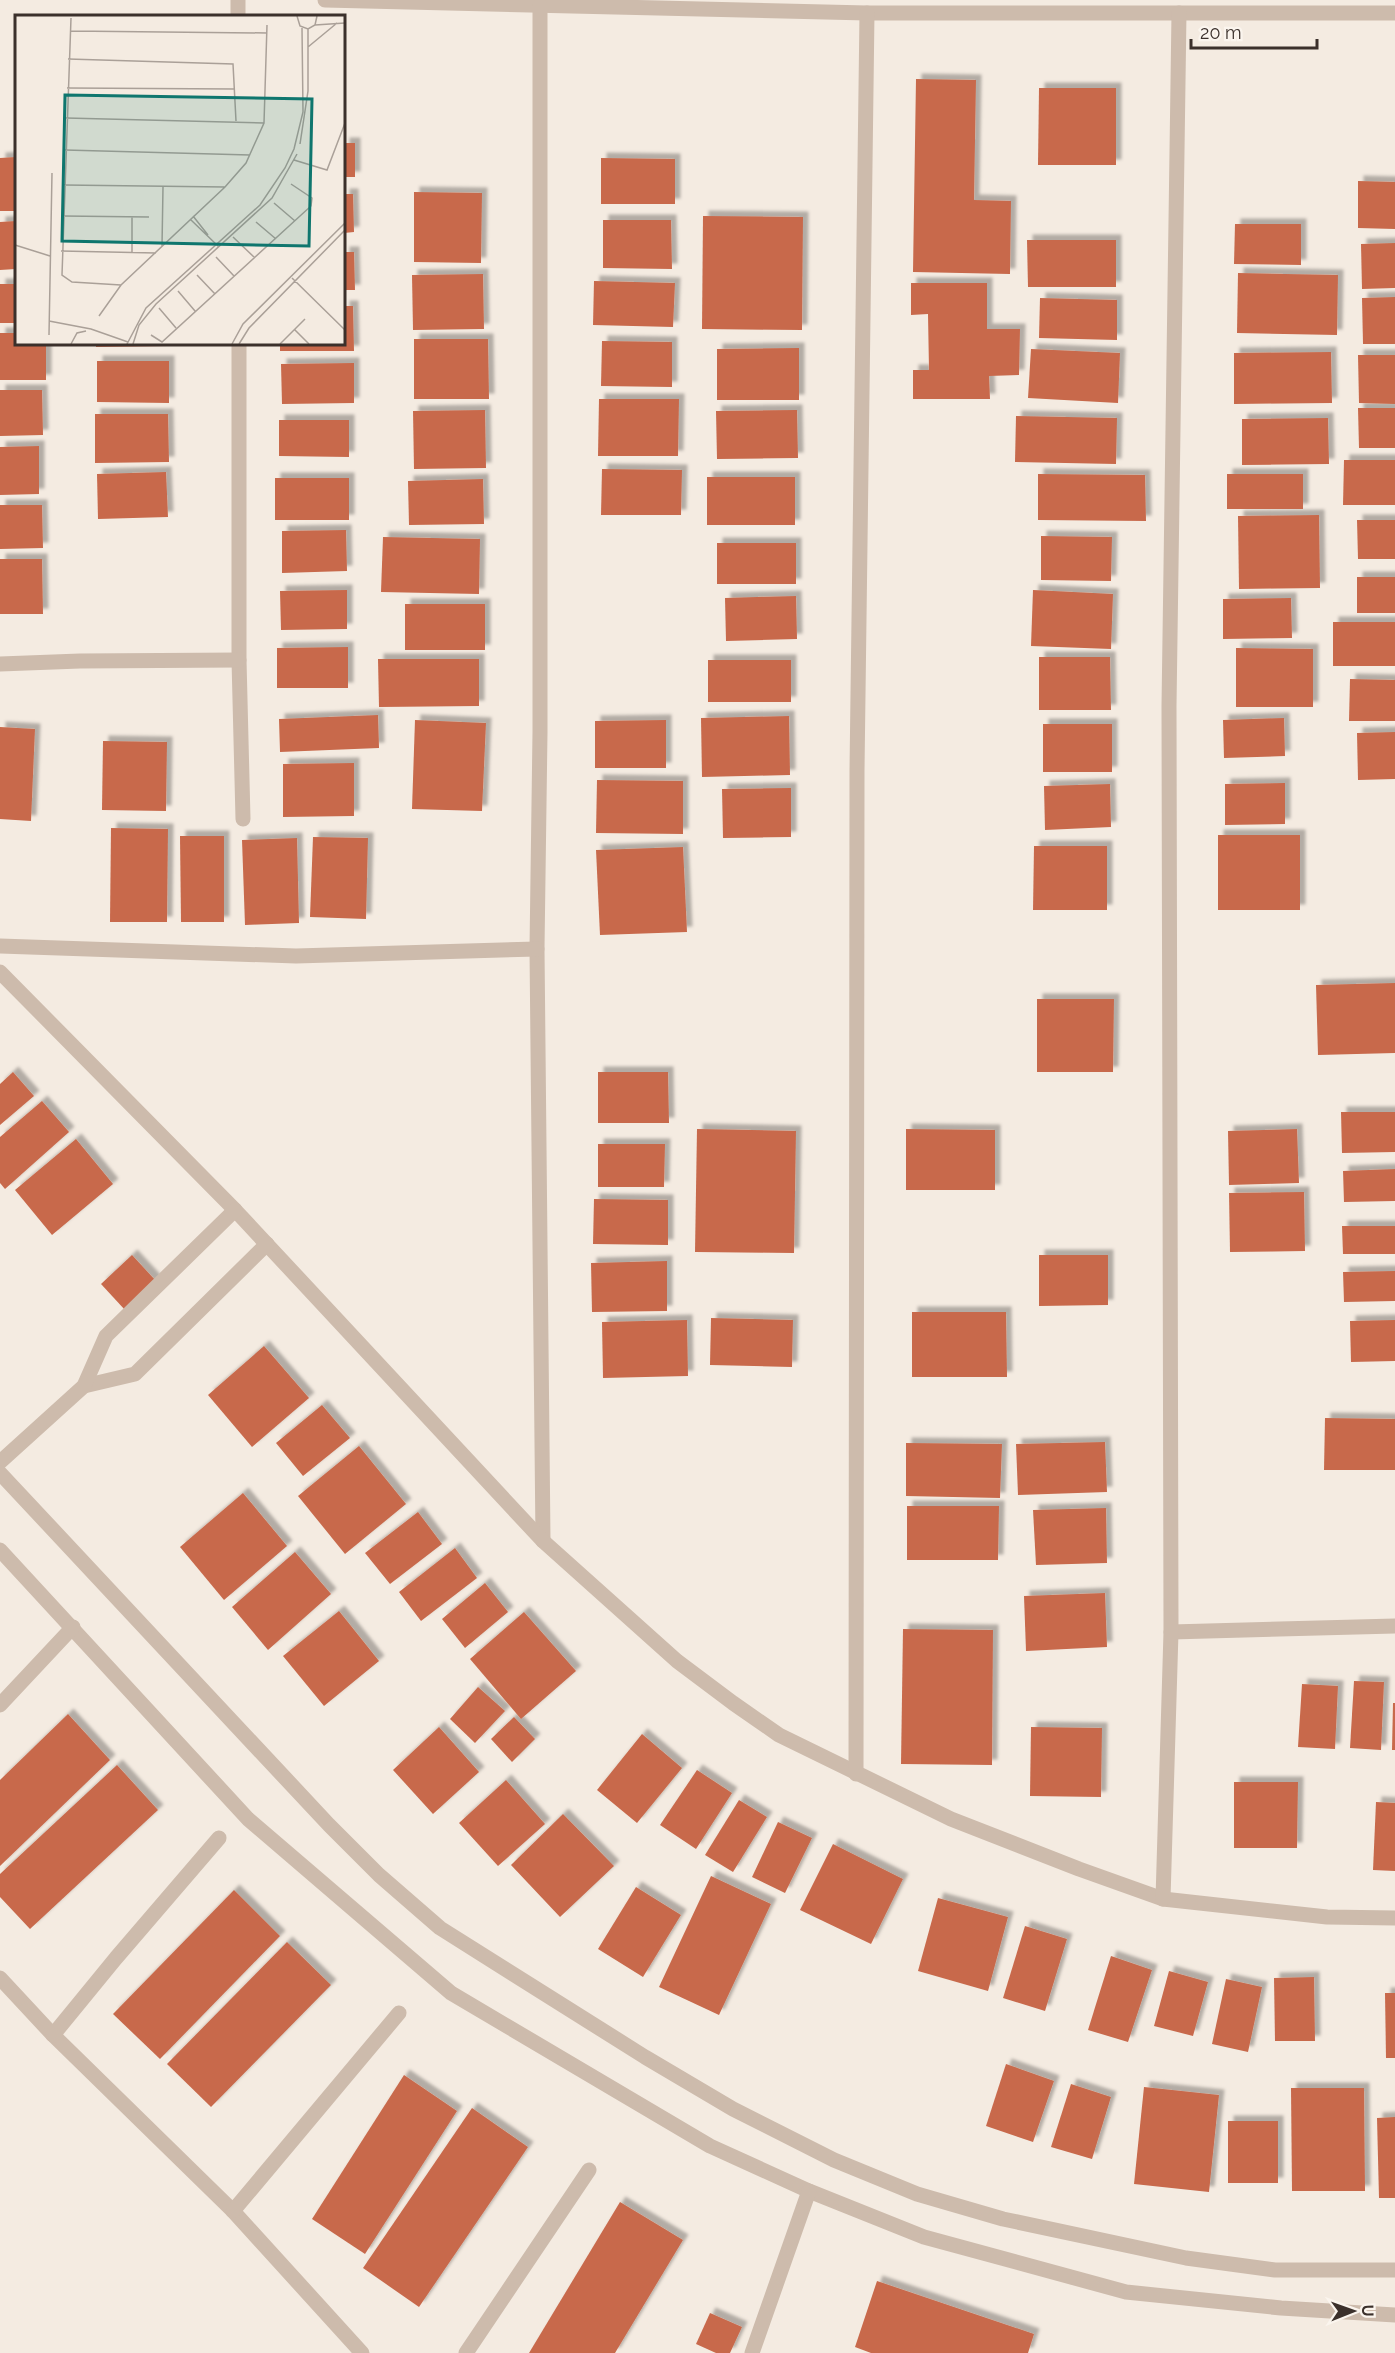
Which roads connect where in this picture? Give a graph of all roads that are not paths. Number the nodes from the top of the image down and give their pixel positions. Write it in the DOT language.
graph roads {
  1 [pos="325,0"];
  2 [pos="540,6"];
  3 [pos="867,13"];
  4 [pos="1179,13"];
  5 [pos="1395,13"];
  6 [pos="239,345"];
  7 [pos="239,660"];
  8 [pos="0,664"];
  9 [pos="243,819"];
  10 [pos="0,946"];
  11 [pos="537,949"];
  12 [pos="0,972"];
  13 [pos="235,1210"];
  14 [pos="267,1244"];
  15 [pos="84,1386"];
  16 [pos="0,1462"];
  17 [pos="0,1473"];
  18 [pos="543,1541"];
  19 [pos="0,1550"];
  20 [pos="1395,1626"];
  21 [pos="73,1627"];
  22 [pos="1171,1632"];
  23 [pos="0,1704"];
  24 [pos="856,1774"];
  25 [pos="219,1838"];
  26 [pos="1163,1899"];
  27 [pos="1395,1918"];
  28 [pos="0,1977"];
  29 [pos="399,2013"];
  30 [pos="53,2035"];
  31 [pos="588,2170"];
  32 [pos="809,2192"];
  33 [pos="233,2211"];
  34 [pos="1395,2270"];
  35 [pos="1395,2315"];
  36 [pos="362,2353"];
  37 [pos="466,2353"];
  38 [pos="752,2353"];
  1 -- 2 [label="street"];
  2 -- 3 [label="street"];
  2 -- 11 [label="street"];
  3 -- 4 [label="street"];
  3 -- 24 [label="street"];
  4 -- 5 [label="street"];
  4 -- 22 [label="street"];
  6 -- 7 [label="street"];
  7 -- 8 [label="street"];
  7 -- 9 [label="street"];
  10 -- 11 [label="street"];
  11 -- 18 [label="street"];
  12 -- 13 [label="street"];
  13 -- 14 [label="street"];
  13 -- 15 [label="street"];
  14 -- 15 [label="street"];
  14 -- 18 [label="street"];
  15 -- 16 [label="street"];
  17 -- 34 [label="street"];
  18 -- 24 [label="street"];
  19 -- 21 [label="street"];
  20 -- 22 [label="street"];
  21 -- 23 [label="street"];
  21 -- 32 [label="street"];
  22 -- 26 [label="street"];
  24 -- 26 [label="street"];
  25 -- 30 [label="street"];
  26 -- 27 [label="street"];
  28 -- 30 [label="street"];
  29 -- 33 [label="street"];
  30 -- 33 [label="street"];
  31 -- 37 [label="street"];
  32 -- 35 [label="street"];
  32 -- 38 [label="street"];
  33 -- 36 [label="street"];
}
